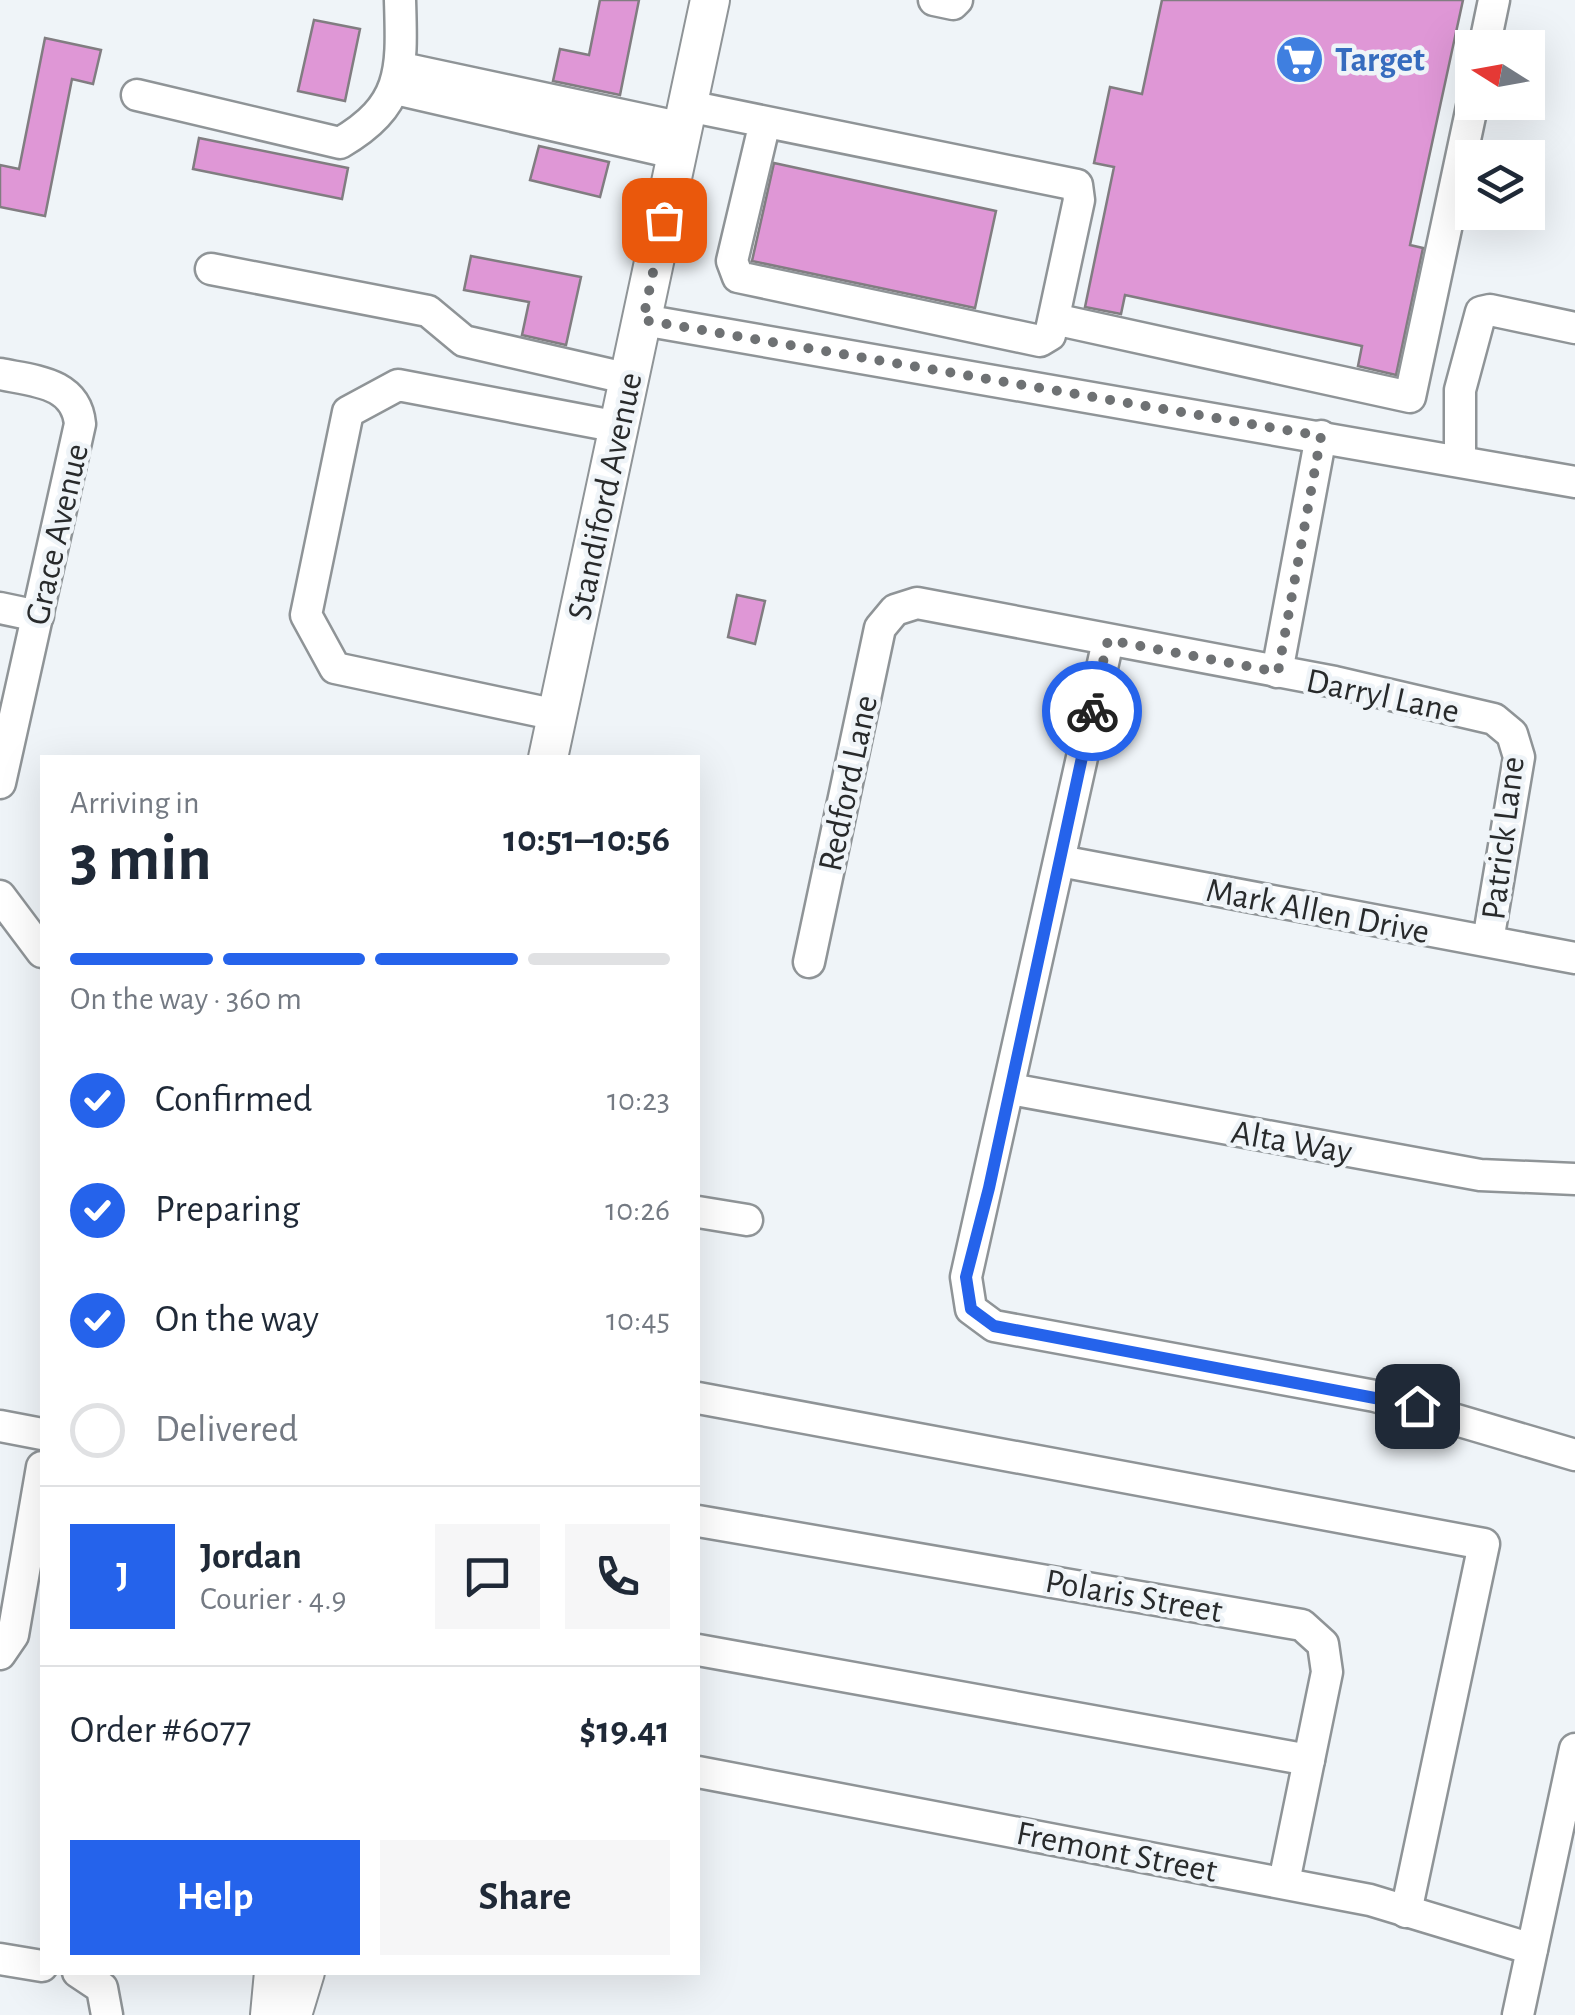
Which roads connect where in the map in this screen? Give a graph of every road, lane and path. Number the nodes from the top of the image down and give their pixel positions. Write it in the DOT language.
graph roads {
  1 [pos="400,0"];
  2 [pos="710,0"];
  3 [pos="934,0"];
  4 [pos="958,0"];
  5 [pos="1494,0"];
  6 [pos="1488,30"];
  7 [pos="399,78"];
  8 [pos="137,95"];
  9 [pos="1469,120"];
  10 [pos="764,122"];
  11 [pos="683,129"];
  12 [pos="210,269"];
  13 [pos="643,320"];
  14 [pos="1054,320"];
  15 [pos="1575,328"];
  16 [pos="0,374"];
  17 [pos="630,378"];
  18 [pos="619,427"];
  19 [pos="1321,436"];
  20 [pos="1460,461"];
  21 [pos="1575,482"];
  22 [pos="0,608"];
  23 [pos="895,610"];
  24 [pos="38,616"];
  25 [pos="1108,640"];
  26 [pos="1278,672"];
  27 [pos="557,715"];
  28 [pos="1512,734"];
  29 [pos="549,755"];
  30 [pos="0,783"];
  31 [pos="1060,862"];
  32 [pos="0,896"];
  33 [pos="1488,941"];
  34 [pos="40,949"];
  35 [pos="1575,958"];
  36 [pos="809,962"];
  37 [pos="1010,1089"];
  38 [pos="1575,1179"];
  39 [pos="700,1212"];
  40 [pos="747,1220"];
  41 [pos="700,1398"];
  42 [pos="0,1426"];
  43 [pos="40,1434"];
  44 [pos="1575,1455"];
  45 [pos="40,1479"];
  46 [pos="700,1520"];
  47 [pos="700,1650"];
  48 [pos="0,1654"];
  49 [pos="1575,1749"];
  50 [pos="1309,1760"];
  51 [pos="700,1772"];
  52 [pos="1284,1882"];
  53 [pos="1406,1912"];
  54 [pos="1532,1949"];
  55 [pos="0,1959"];
  56 [pos="40,1966"];
  57 [pos="274,1975"];
  58 [pos="304,1975"];
  59 [pos="270,2015"];
  60 [pos="292,2015"];
  61 [pos="1518,2015"];
  1 -- 7 [label="street"];
  2 -- 11 [label="main road, Standiford Avenue"];
  3 -- 4 [label="street"];
  5 -- 6 [label="street"];
  7 -- 8 [label="street"];
  7 -- 11 [label="street"];
  9 -- 14 [label="street"];
  10 -- 11 [label="street"];
  10 -- 14 [label="street"];
  10 -- 14 [label="street"];
  11 -- 13 [label="main road, Standiford Avenue"];
  12 -- 17 [label="street"];
  13 -- 17 [label="main road, Standiford Avenue"];
  13 -- 19 [label="street"];
  15 -- 20 [label="street"];
  16 -- 24 [label="street, Grace Avenue"];
  17 -- 18 [label="main road, Standiford Avenue"];
  18 -- 27 [label="main road, Standiford Avenue"];
  18 -- 27 [label="street"];
  19 -- 20 [label="street"];
  19 -- 26 [label="street"];
  20 -- 21 [label="street"];
  22 -- 24 [label="street"];
  23 -- 25 [label="street, Darryl Lane"];
  23 -- 36 [label="street, Redford Lane"];
  24 -- 30 [label="street, Grace Avenue"];
  25 -- 26 [label="street, Darryl Lane"];
  25 -- 31 [label="street"];
  26 -- 28 [label="street, Darryl Lane"];
  27 -- 29 [label="main road, Standiford Avenue"];
  28 -- 33 [label="street, Patrick Lane"];
  31 -- 33 [label="street, Mark Allen Drive"];
  31 -- 37 [label="street"];
  32 -- 34 [label="street"];
  33 -- 35 [label="street, Mark Allen Drive"];
  37 -- 38 [label="street, Alta Way"];
  37 -- 44 [label="street"];
  39 -- 40 [label="street"];
  41 -- 53 [label="street"];
  42 -- 43 [label="street"];
  45 -- 48 [label="street"];
  46 -- 50 [label="street, Polaris Street"];
  47 -- 50 [label="street"];
  49 -- 54 [label="street"];
  50 -- 52 [label="street, Polaris Street"];
  51 -- 52 [label="street, Fremont Street"];
  52 -- 53 [label="street, Fremont Street"];
  53 -- 54 [label="street, Fremont Street"];
  54 -- 61 [label="street"];
  55 -- 56 [label="street"];
  57 -- 59 [label="main road"];
  58 -- 60 [label="main road"];
}
